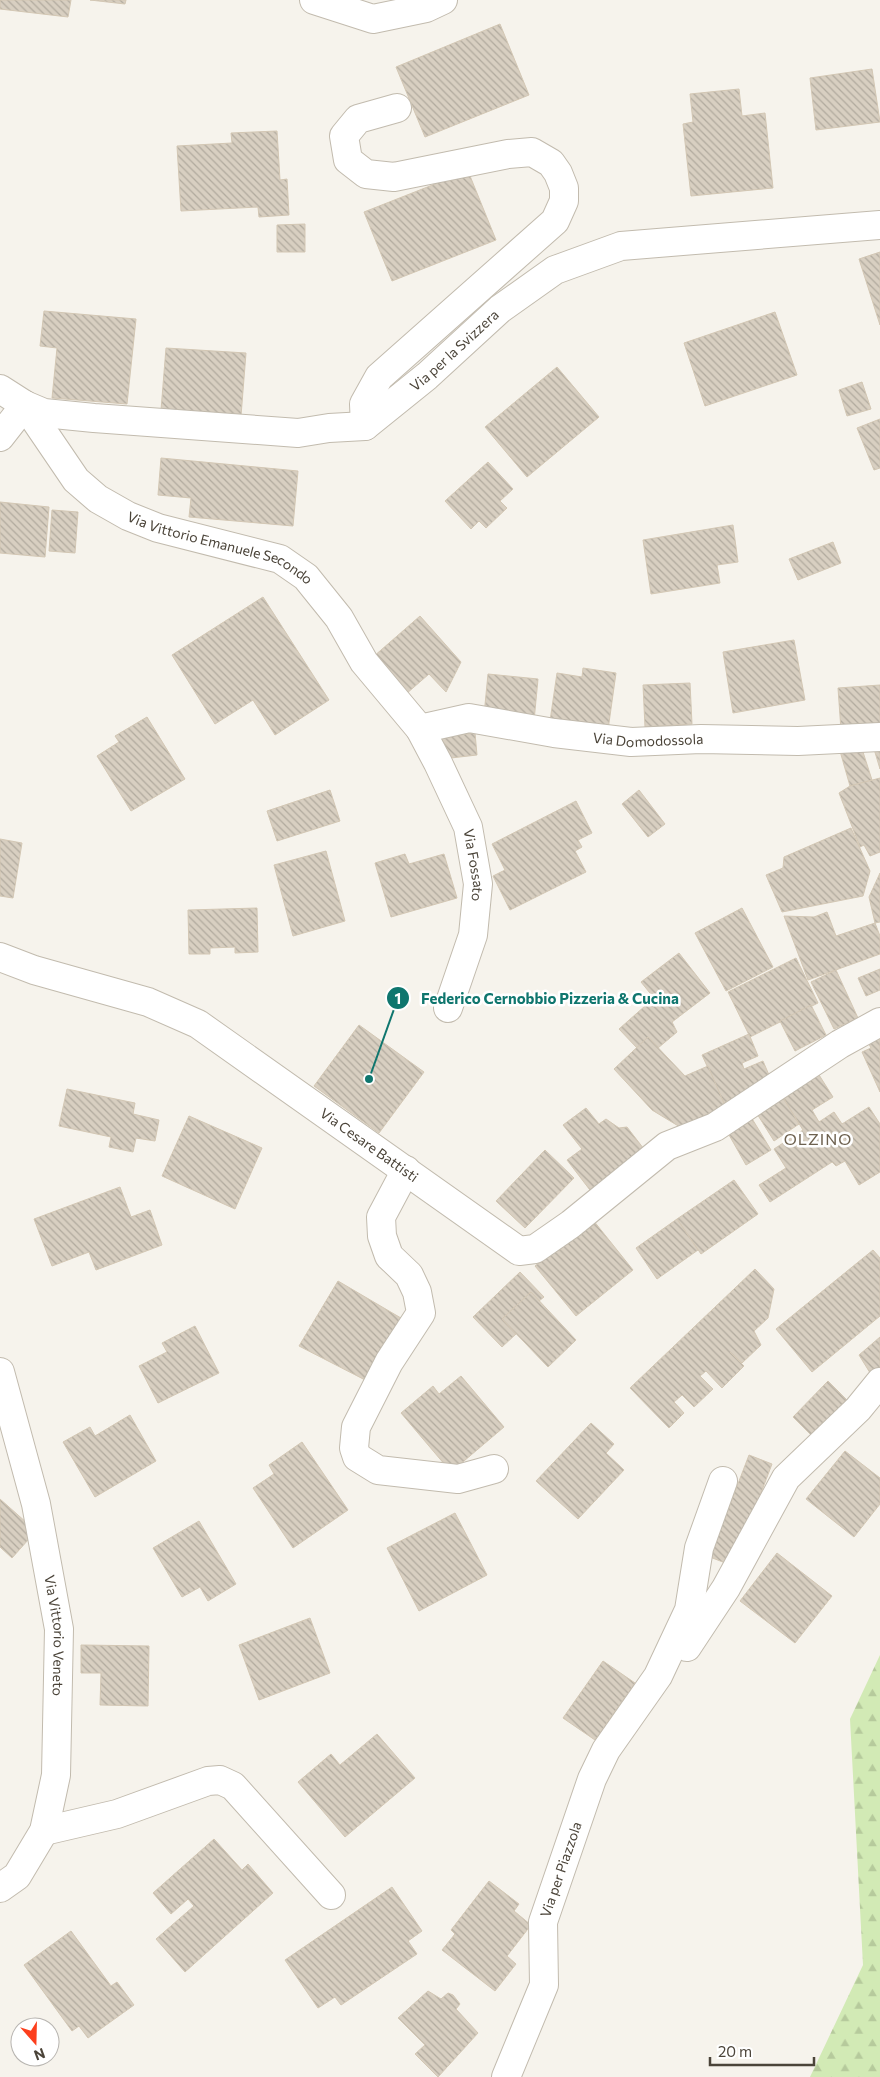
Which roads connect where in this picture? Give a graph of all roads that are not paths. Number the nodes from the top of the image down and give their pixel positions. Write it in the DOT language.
graph roads {
  1 [pos="314,0"];
  2 [pos="443,0"];
  3 [pos="397,108"];
  4 [pos="880,225"];
  5 [pos="0,389"];
  6 [pos="25,405"];
  7 [pos="365,426"];
  8 [pos="0,438"];
  9 [pos="420,729"];
  10 [pos="880,737"];
  11 [pos="0,957"];
  12 [pos="448,1008"];
  13 [pos="880,1022"];
  14 [pos="406,1170"];
  15 [pos="0,1372"];
  16 [pos="880,1382"];
  17 [pos="10,1444"];
  18 [pos="494,1470"];
  19 [pos="723,1481"];
  20 [pos="658,1676"];
  21 [pos="44,1830"];
  22 [pos="0,1888"];
  23 [pos="331,1896"];
  24 [pos="506,2077"];
  1 -- 2 [label="street"];
  3 -- 7 [label="street"];
  4 -- 7 [label="street, Via per la Svizzera"];
  5 -- 6 [label="street, Via Vittorio Emanuele Secondo"];
  6 -- 7 [label="street"];
  6 -- 8 [label="street"];
  6 -- 9 [label="street, Via Vittorio Emanuele Secondo"];
  9 -- 10 [label="street, Via Domodossola"];
  9 -- 12 [label="street, Via Fossato"];
  11 -- 14 [label="street, Via Cesare Battisti"];
  13 -- 14 [label="street, Via Cesare Battisti"];
  14 -- 18 [label="street"];
  15 -- 17 [label="street, Via Vittorio Veneto"];
  16 -- 20 [label="street"];
  17 -- 21 [label="street, Via Vittorio Veneto"];
  19 -- 20 [label="street"];
  20 -- 24 [label="street, Via per Piazzola"];
  21 -- 22 [label="street, Via Vittorio Veneto"];
  21 -- 23 [label="street"];
}
